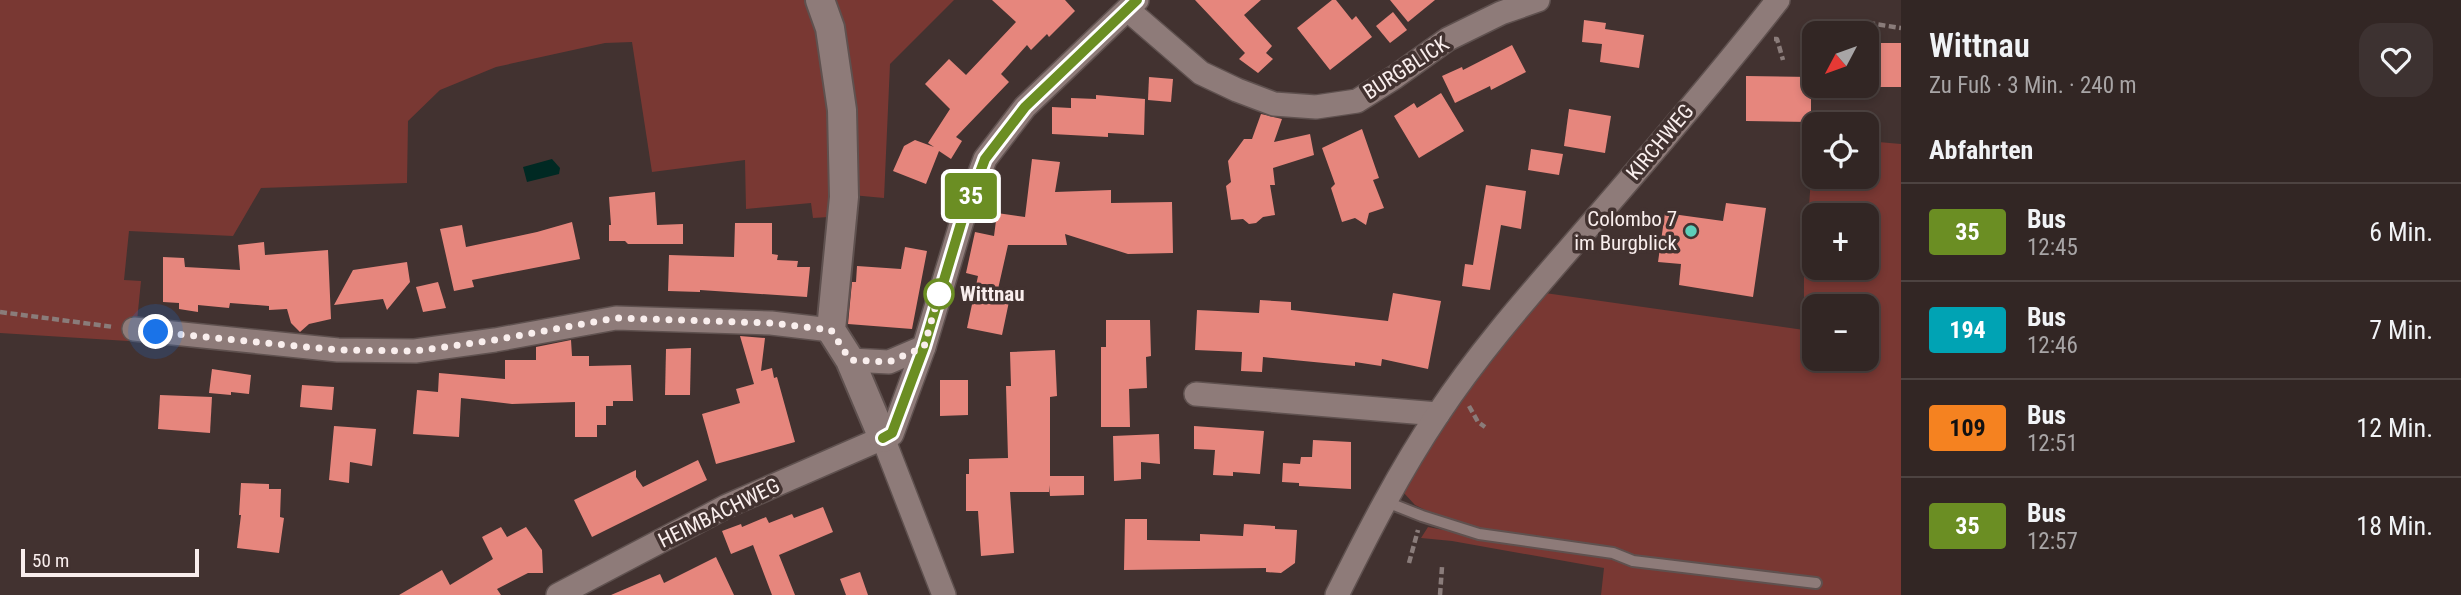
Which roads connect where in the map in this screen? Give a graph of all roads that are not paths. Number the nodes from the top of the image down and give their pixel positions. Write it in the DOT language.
graph roads {
  1 [pos="820,0"];
  2 [pos="1538,0"];
  3 [pos="1778,0"];
  4 [pos="1132,5"];
  5 [pos="134,329"];
  6 [pos="831,330"];
  7 [pos="924,347"];
  8 [pos="850,360"];
  9 [pos="1196,394"];
  10 [pos="1438,414"];
  11 [pos="883,438"];
  12 [pos="1384,500"];
  13 [pos="1816,583"];
  14 [pos="558,595"];
  15 [pos="944,595"];
  16 [pos="1337,595"];
  1 -- 6 [label="street"];
  2 -- 4 [label="street, BURGBLICK"];
  3 -- 10 [label="street, KIRCHWEG"];
  4 -- 7 [label="street"];
  5 -- 6 [label="street"];
  6 -- 8 [label="street"];
  7 -- 8 [label="street"];
  7 -- 11 [label="street"];
  8 -- 11 [label="street"];
  9 -- 10 [label="street"];
  10 -- 12 [label="street, KIRCHWEG"];
  11 -- 14 [label="street, HEIMBACHWEG"];
  11 -- 15 [label="street"];
  12 -- 13 [label="lane"];
  12 -- 16 [label="street, KIRCHWEG"];
}
